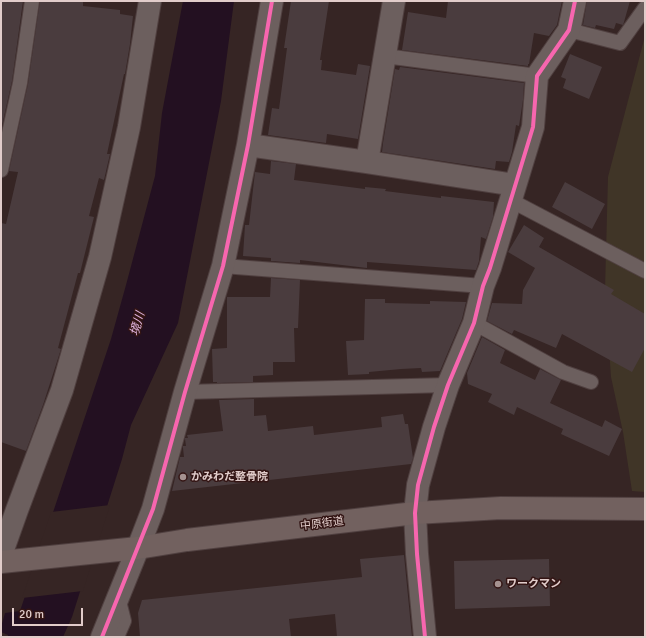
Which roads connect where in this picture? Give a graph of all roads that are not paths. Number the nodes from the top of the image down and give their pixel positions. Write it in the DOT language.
graph roads {
  1 [pos="32,1"];
  2 [pos="150,1"];
  3 [pos="272,1"];
  4 [pos="394,1"];
  5 [pos="575,1"];
  6 [pos="645,8"];
  7 [pos="569,30"];
  8 [pos="385,56"];
  9 [pos="537,76"];
  10 [pos="248,144"];
  11 [pos="368,162"];
  12 [pos="1,170"];
  13 [pos="513,192"];
  14 [pos="223,266"];
  15 [pos="645,271"];
  16 [pos="483,286"];
  17 [pos="474,324"];
  18 [pos="591,382"];
  19 [pos="448,385"];
  20 [pos="185,392"];
  21 [pos="645,509"];
  22 [pos="414,513"];
  23 [pos="129,548"];
  24 [pos="3,560"];
  25 [pos="118,596"];
  26 [pos="102,637"];
  27 [pos="117,637"];
  28 [pos="425,637"];
  1 -- 12 [label="lane"];
  2 -- 24 [label="street"];
  3 -- 10 [label="street"];
  4 -- 8 [label="street"];
  5 -- 7 [label="street"];
  6 -- 7 [label="lane"];
  7 -- 9 [label="street"];
  8 -- 9 [label="lane"];
  8 -- 11 [label="street"];
  9 -- 13 [label="street"];
  10 -- 11 [label="street"];
  10 -- 14 [label="street"];
  11 -- 13 [label="street"];
  13 -- 15 [label="lane"];
  13 -- 16 [label="street"];
  14 -- 16 [label="lane"];
  14 -- 20 [label="street"];
  16 -- 17 [label="street"];
  17 -- 18 [label="lane"];
  17 -- 19 [label="street"];
  19 -- 20 [label="lane"];
  19 -- 22 [label="street"];
  20 -- 23 [label="street"];
  21 -- 22 [label="main road, 中原街道"];
  22 -- 23 [label="main road, 中原街道"];
  22 -- 28 [label="street"];
  23 -- 24 [label="main road, 中原街道"];
  23 -- 25 [label="street"];
  25 -- 26 [label="street"];
  25 -- 27 [label="lane"];
}
